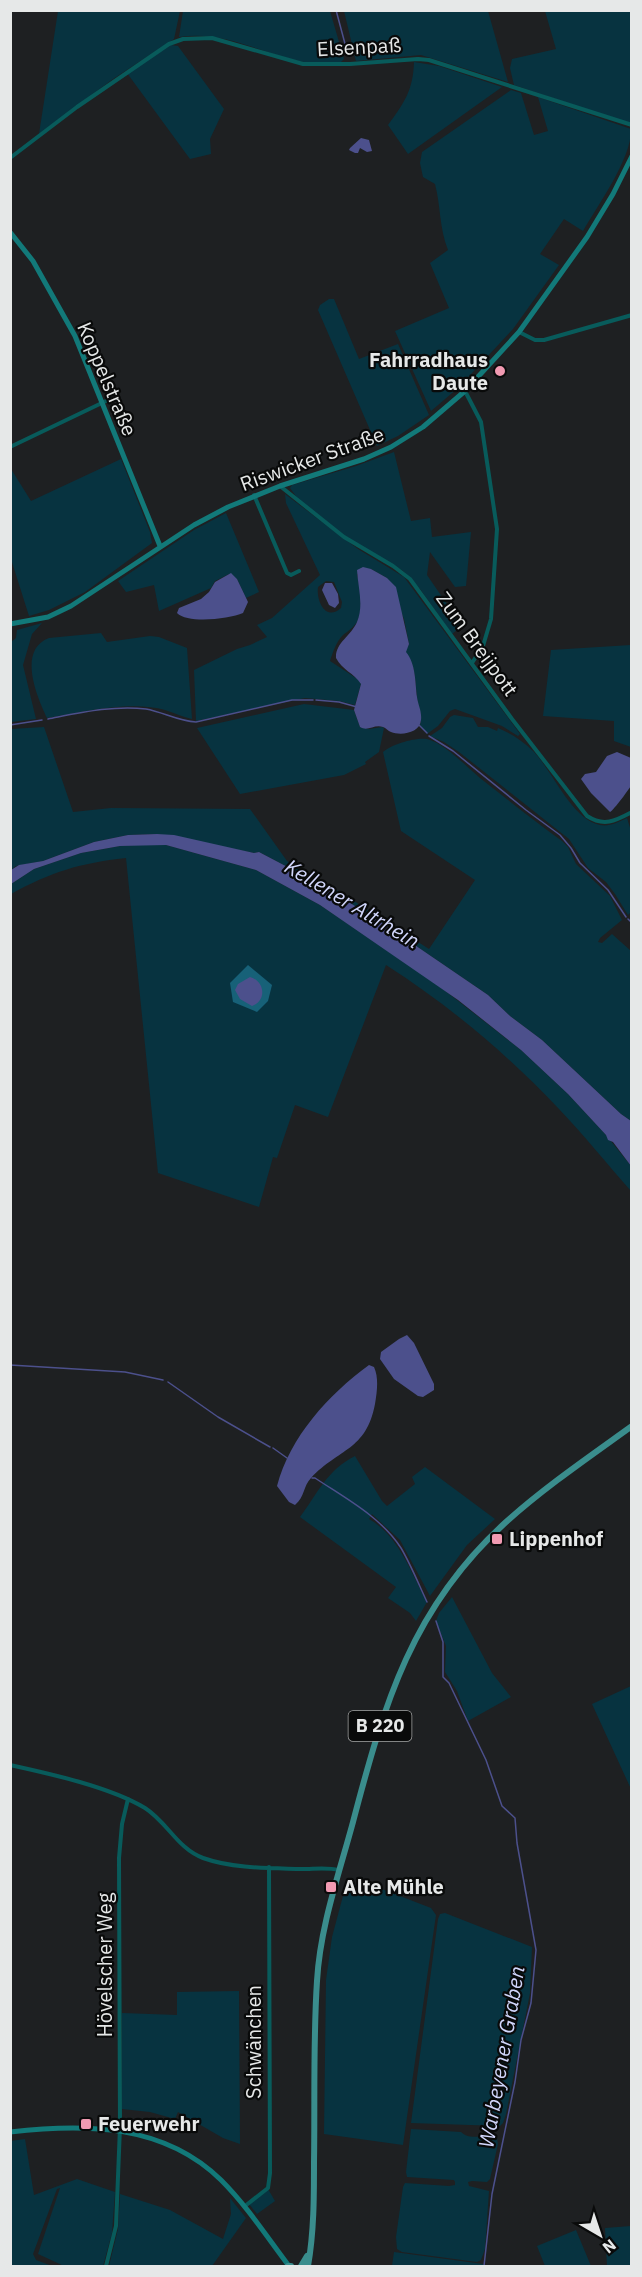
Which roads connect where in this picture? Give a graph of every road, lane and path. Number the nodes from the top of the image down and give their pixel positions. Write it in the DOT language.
graph roads {
  1 [pos="632,125"];
  2 [pos="632,156"];
  3 [pos="10,158"];
  4 [pos="10,232"];
  5 [pos="632,315"];
  6 [pos="519,332"];
  7 [pos="465,391"];
  8 [pos="105,402"];
  9 [pos="10,447"];
  10 [pos="280,486"];
  11 [pos="254,495"];
  12 [pos="160,546"];
  13 [pos="299,572"];
  14 [pos="10,624"];
  15 [pos="472,663"];
  16 [pos="632,812"];
  17 [pos="632,1426"];
  18 [pos="10,1765"];
  19 [pos="128,1799"];
  20 [pos="269,1867"];
  21 [pos="340,1870"];
  22 [pos="120,2131"];
  23 [pos="10,2132"];
  24 [pos="245,2206"];
  25 [pos="310,2250"];
  26 [pos="106,2266"];
  27 [pos="289,2266"];
  28 [pos="301,2266"];
  29 [pos="308,2266"];
  1 -- 3 [label="street, Elsenpaß"];
  2 -- 6 [label="street, Riswicker Straße"];
  4 -- 8 [label="street, Koppelstraße"];
  5 -- 6 [label="street"];
  6 -- 7 [label="street, Riswicker Straße"];
  7 -- 10 [label="street, Riswicker Straße"];
  7 -- 15 [label="street"];
  8 -- 9 [label="street"];
  8 -- 12 [label="street, Koppelstraße"];
  10 -- 11 [label="street, Riswicker Straße"];
  10 -- 15 [label="street, Zum Breijpott"];
  11 -- 12 [label="street, Riswicker Straße"];
  11 -- 13 [label="street"];
  12 -- 14 [label="street, Riswicker Straße"];
  15 -- 16 [label="street, Zum Breijpott"];
  17 -- 21 [label="main road, B 220"];
  18 -- 19 [label="street"];
  19 -- 20 [label="street"];
  19 -- 22 [label="street, Hövelscher Weg"];
  20 -- 21 [label="street"];
  20 -- 24 [label="street, Schwänchen"];
  21 -- 25 [label="main road, B 220"];
  22 -- 23 [label="street"];
  22 -- 24 [label="street"];
  22 -- 26 [label="street, Hövelscher Weg"];
  24 -- 27 [label="street"];
  25 -- 28 [label="main road"];
  25 -- 29 [label="main road, B 220"];
}
